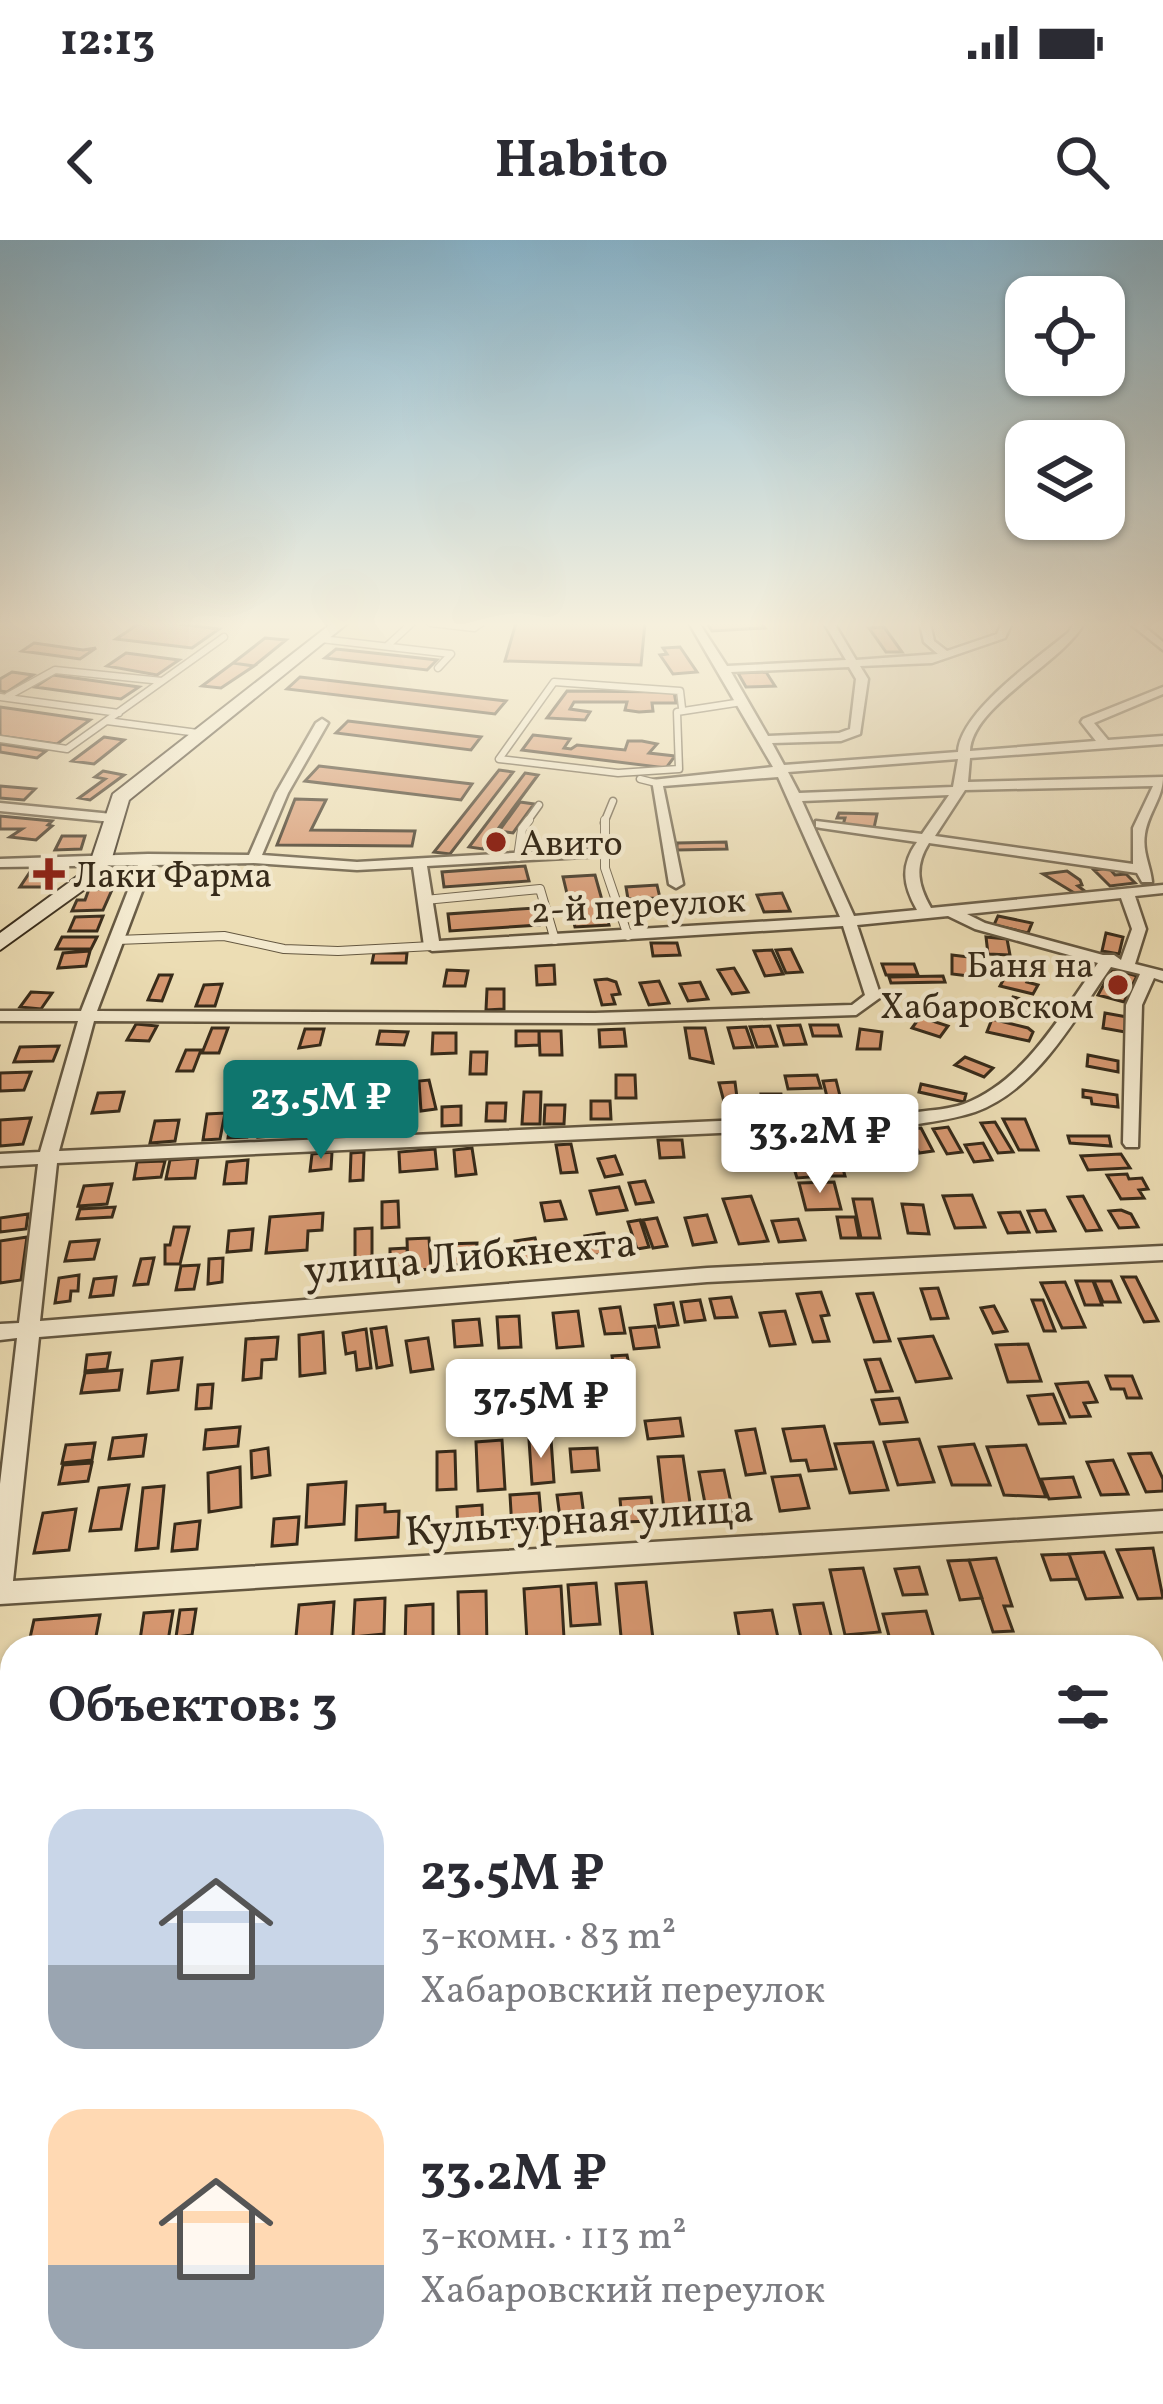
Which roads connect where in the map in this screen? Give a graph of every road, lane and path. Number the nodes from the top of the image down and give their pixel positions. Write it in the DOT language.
graph roads {
  1 [pos="104,724"];
  2 [pos="123,724"];
  3 [pos="210,724"];
  4 [pos="321,724"];
  5 [pos="524,724"];
  6 [pos="677,724"];
  7 [pos="753,724"];
  8 [pos="857,724"];
  9 [pos="975,724"];
  10 [pos="1090,724"];
  11 [pos="198,733"];
  12 [pos="0,739"];
  13 [pos="761,740"];
  14 [pos="1162,742"];
  15 [pos="1105,744"];
  16 [pos="962,758"];
  17 [pos="779,771"];
  18 [pos="648,778"];
  19 [pos="1162,782"];
  20 [pos="960,788"];
  21 [pos="794,797"];
  22 [pos="614,801"];
  23 [pos="539,805"];
  24 [pos="0,807"];
  25 [pos="112,818"];
  26 [pos="820,824"];
  27 [pos="923,840"];
  28 [pos="601,852"];
  29 [pos="518,857"];
  30 [pos="148,859"];
  31 [pos="254,859"];
  32 [pos="100,861"];
  33 [pos="0,863"];
  34 [pos="419,865"];
  35 [pos="1140,868"];
  36 [pos="676,884"];
  37 [pos="1158,890"];
  38 [pos="1127,894"];
  39 [pos="424,900"];
  40 [pos="951,912"];
  41 [pos="927,914"];
  42 [pos="850,921"];
  43 [pos="628,936"];
  44 [pos="117,940"];
  45 [pos="555,940"];
  46 [pos="0,943"];
  47 [pos="432,946"];
  48 [pos="1118,961"];
  49 [pos="1156,974"];
  50 [pos="0,1016"];
  51 [pos="86,1017"];
  52 [pos="1132,1143"];
  53 [pos="48,1158"];
  54 [pos="0,1160"];
  55 [pos="1163,1253"];
  56 [pos="32,1331"];
  57 [pos="0,1332"];
  58 [pos="1163,1521"];
  59 [pos="0,1591"];
  1 -- 12 [label="lane"];
  2 -- 11 [label="lane"];
  3 -- 11 [label="main road"];
  4 -- 31 [label="street"];
  5 -- 18 [label="lane"];
  6 -- 18 [label="lane"];
  7 -- 13 [label="street"];
  8 -- 13 [label="street"];
  9 -- 16 [label="street"];
  10 -- 15 [label="street"];
  11 -- 25 [label="main road"];
  13 -- 17 [label="street"];
  14 -- 15 [label="street"];
  15 -- 16 [label="street"];
  16 -- 17 [label="street"];
  16 -- 20 [label="street"];
  17 -- 18 [label="street"];
  17 -- 21 [label="street"];
  18 -- 36 [label="street"];
  19 -- 20 [label="street"];
  19 -- 35 [label="street"];
  20 -- 21 [label="street"];
  20 -- 27 [label="street"];
  21 -- 42 [label="street"];
  22 -- 28 [label="lane"];
  23 -- 29 [label="lane"];
  24 -- 25 [label="street"];
  25 -- 32 [label="main road"];
  26 -- 27 [label="street"];
  27 -- 35 [label="street"];
  27 -- 41 [label="street"];
  28 -- 29 [label="street"];
  28 -- 43 [label="lane"];
  29 -- 34 [label="street"];
  30 -- 31 [label="street"];
  30 -- 32 [label="street"];
  30 -- 44 [label="street"];
  31 -- 34 [label="street"];
  32 -- 33 [label="street"];
  32 -- 46 [label="main road"];
  34 -- 39 [label="street"];
  35 -- 37 [label="street"];
  37 -- 38 [label="street, 2-й переулок"];
  38 -- 40 [label="street, 2-й переулок"];
  38 -- 48 [label="street"];
  39 -- 45 [label="lane"];
  39 -- 47 [label="street"];
  40 -- 41 [label="street, 2-й переулок"];
  40 -- 48 [label="street"];
  41 -- 42 [label="street, 2-й переулок"];
  42 -- 43 [label="street, 2-й переулок"];
  42 -- 51 [label="street"];
  43 -- 45 [label="street, 2-й переулок"];
  44 -- 47 [label="lane, 2-й переулок"];
  44 -- 51 [label="street"];
  45 -- 47 [label="street, 2-й переулок"];
  48 -- 49 [label="street"];
  48 -- 53 [label="street"];
  49 -- 52 [label="street"];
  50 -- 51 [label="street"];
  51 -- 53 [label="street"];
  53 -- 54 [label="street"];
  53 -- 56 [label="street"];
  55 -- 56 [label="street, улица Либкнехта"];
  56 -- 57 [label="street, улица Либкнехта"];
  56 -- 59 [label="street"];
  58 -- 59 [label="street, Культурная улица"];
}
